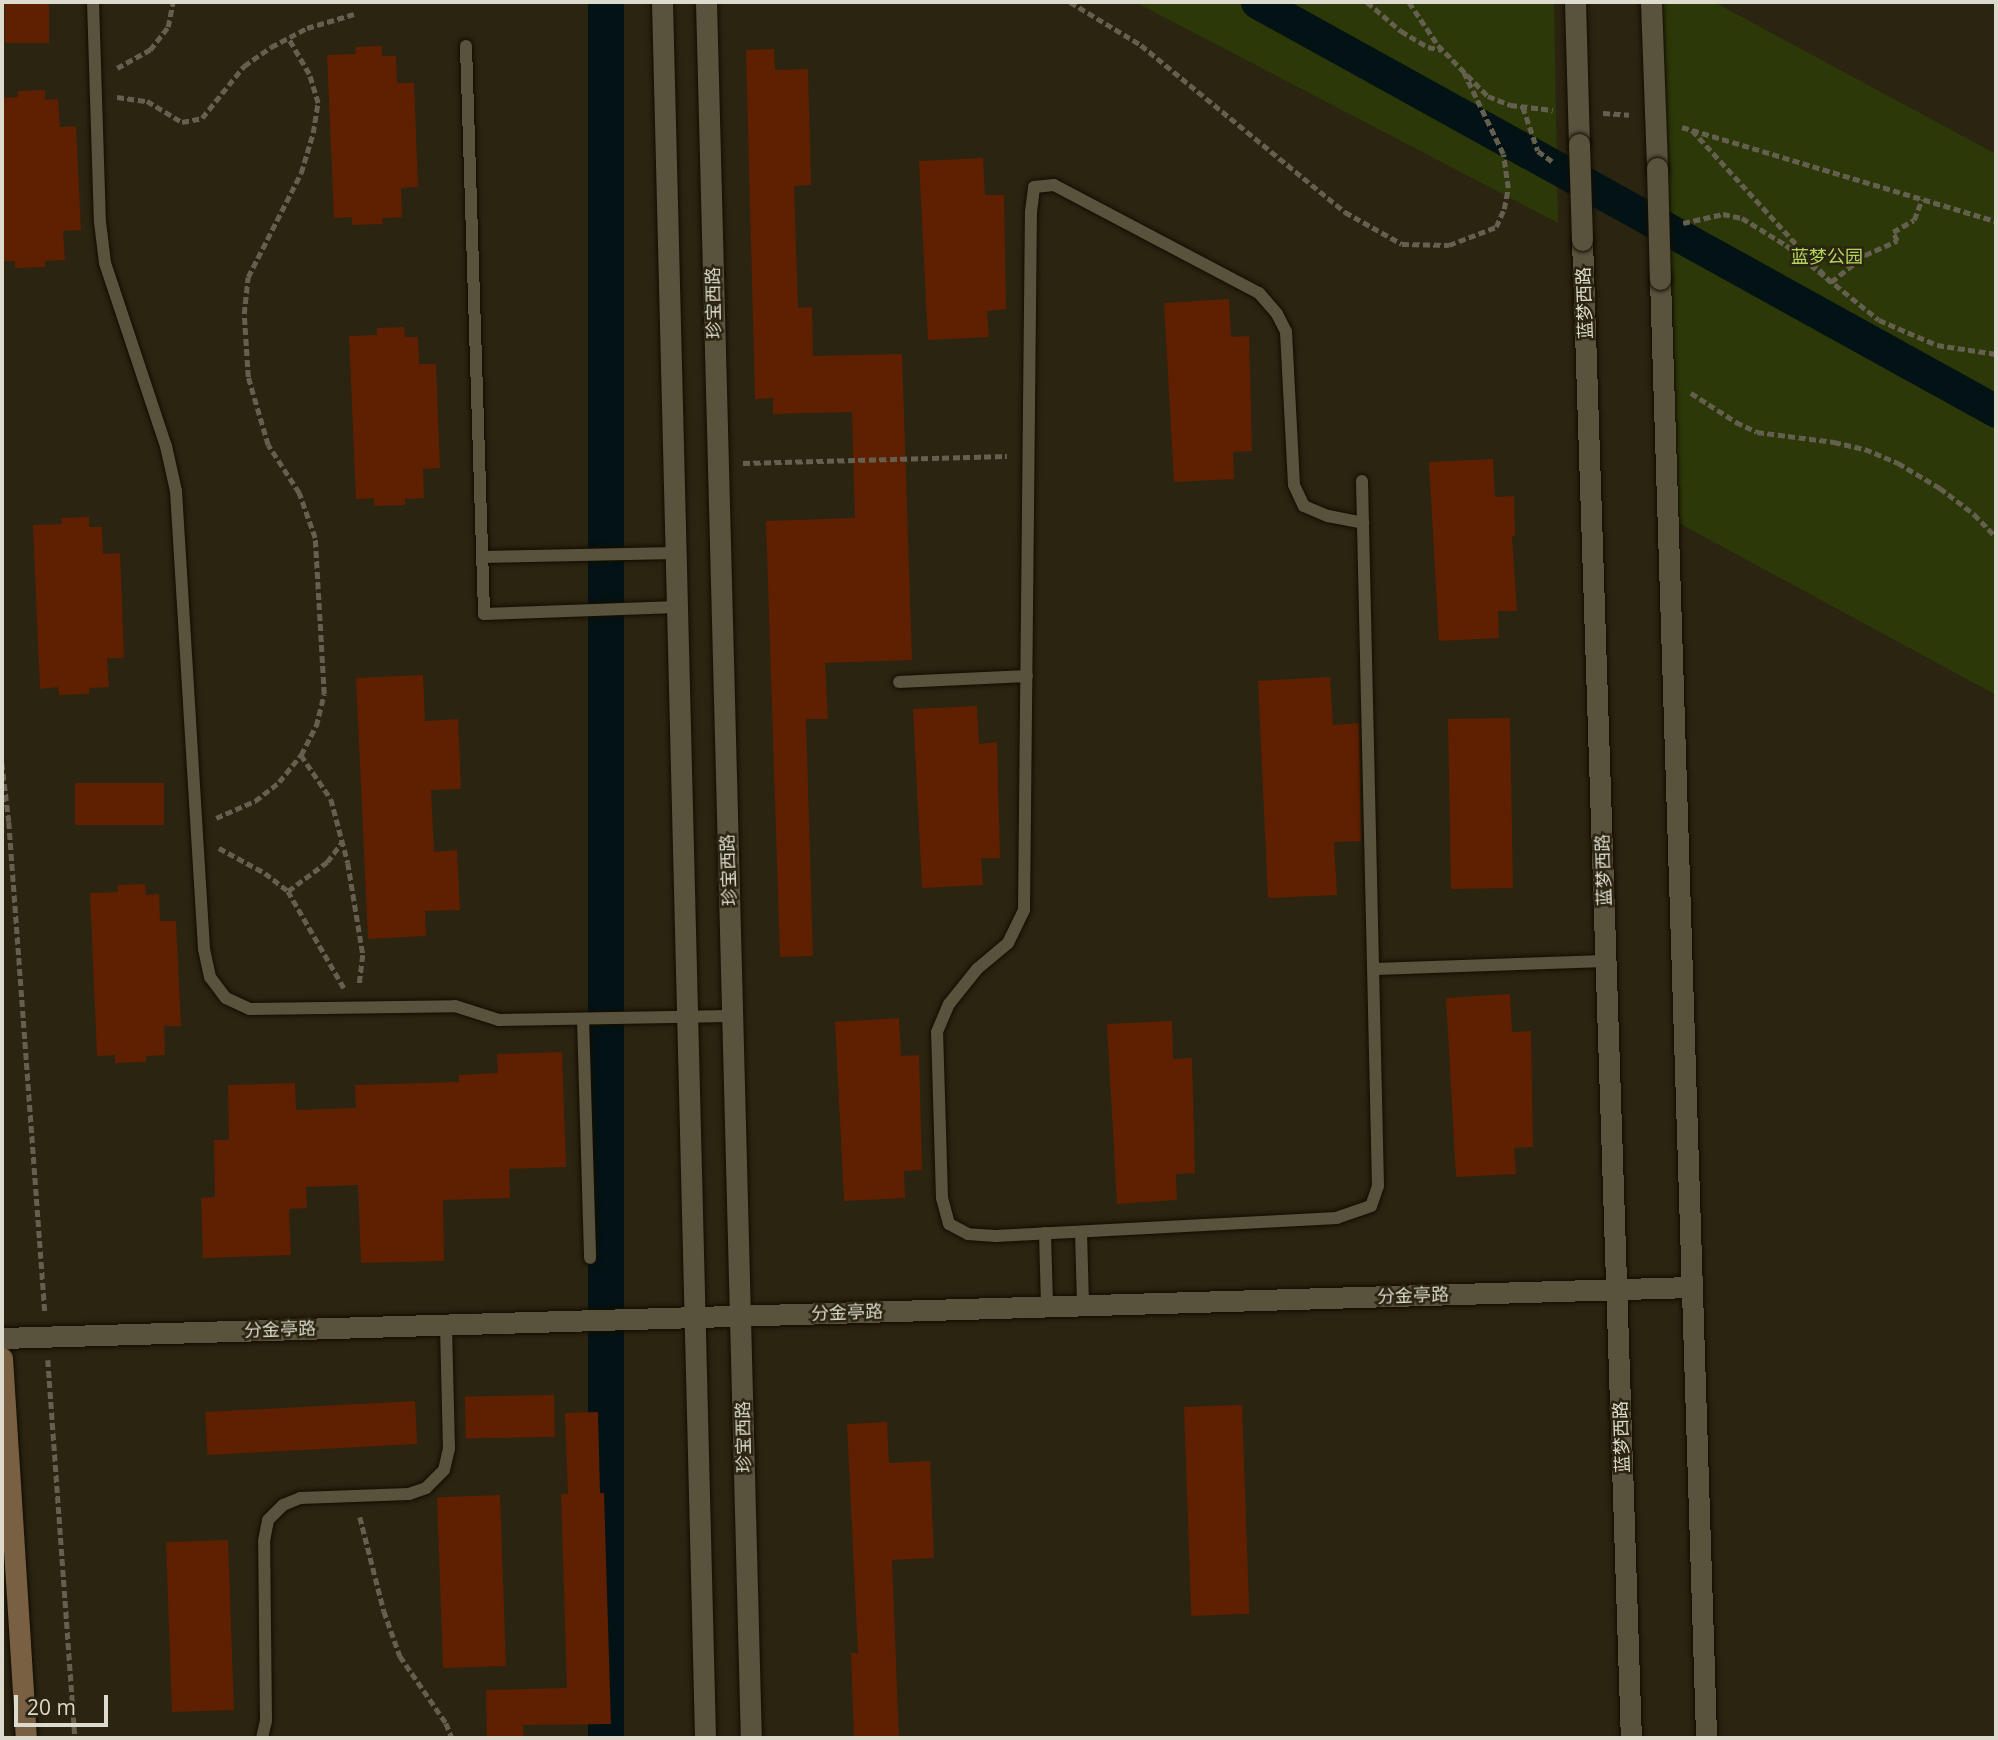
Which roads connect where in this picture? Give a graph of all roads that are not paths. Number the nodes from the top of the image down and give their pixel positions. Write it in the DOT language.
graph roads {
  1 [pos="93,2"];
  2 [pos="662,2"];
  3 [pos="706,2"];
  4 [pos="1574,2"];
  5 [pos="1651,2"];
  6 [pos="466,46"];
  7 [pos="1362,481"];
  8 [pos="1363,523"];
  9 [pos="676,553"];
  10 [pos="482,557"];
  11 [pos="677,607"];
  12 [pos="1027,676"];
  13 [pos="899,682"];
  14 [pos="1606,961"];
  15 [pos="1374,969"];
  16 [pos="732,1016"];
  17 [pos="687,1017"];
  18 [pos="583,1018"];
  19 [pos="1081,1232"];
  20 [pos="1045,1233"];
  21 [pos="590,1258"];
  22 [pos="1691,1287"];
  23 [pos="1617,1289"];
  24 [pos="1083,1305"];
  25 [pos="1047,1306"];
  26 [pos="740,1315"];
  27 [pos="695,1317"];
  28 [pos="446,1324"];
  29 [pos="2,1338"];
  30 [pos="2,1358"];
  31 [pos="26,1738"];
  32 [pos="262,1738"];
  33 [pos="705,1738"];
  34 [pos="751,1738"];
  35 [pos="1631,1738"];
  36 [pos="1706,1738"];
  1 -- 18 [label="lane"];
  2 -- 9 [label="street"];
  3 -- 16 [label="street, 珍宝西路"];
  4 -- 14 [label="street, 蓝梦西路, bridge"];
  5 -- 22 [label="street, bridge"];
  6 -- 10 [label="lane"];
  7 -- 8 [label="lane"];
  8 -- 12 [label="lane"];
  8 -- 15 [label="lane"];
  9 -- 10 [label="lane"];
  9 -- 11 [label="street"];
  10 -- 11 [label="lane"];
  11 -- 17 [label="street"];
  12 -- 13 [label="lane"];
  12 -- 20 [label="lane"];
  14 -- 15 [label="lane"];
  14 -- 23 [label="street, 蓝梦西路"];
  15 -- 19 [label="lane"];
  16 -- 17 [label="lane"];
  16 -- 26 [label="street, 珍宝西路"];
  17 -- 18 [label="lane"];
  17 -- 27 [label="street"];
  18 -- 21 [label="lane"];
  19 -- 20 [label="lane"];
  19 -- 24 [label="lane"];
  20 -- 25 [label="lane"];
  22 -- 23 [label="street, 分金亭路"];
  22 -- 36 [label="street"];
  23 -- 24 [label="street, 分金亭路"];
  23 -- 35 [label="street, 蓝梦西路"];
  24 -- 25 [label="street, 分金亭路"];
  25 -- 26 [label="street, 分金亭路"];
  26 -- 27 [label="street, 分金亭路"];
  26 -- 34 [label="street, 珍宝西路"];
  27 -- 28 [label="street, 分金亭路"];
  27 -- 33 [label="street"];
  28 -- 29 [label="street, 分金亭路"];
  28 -- 32 [label="lane"];
  30 -- 31 [label="main road"];
}
